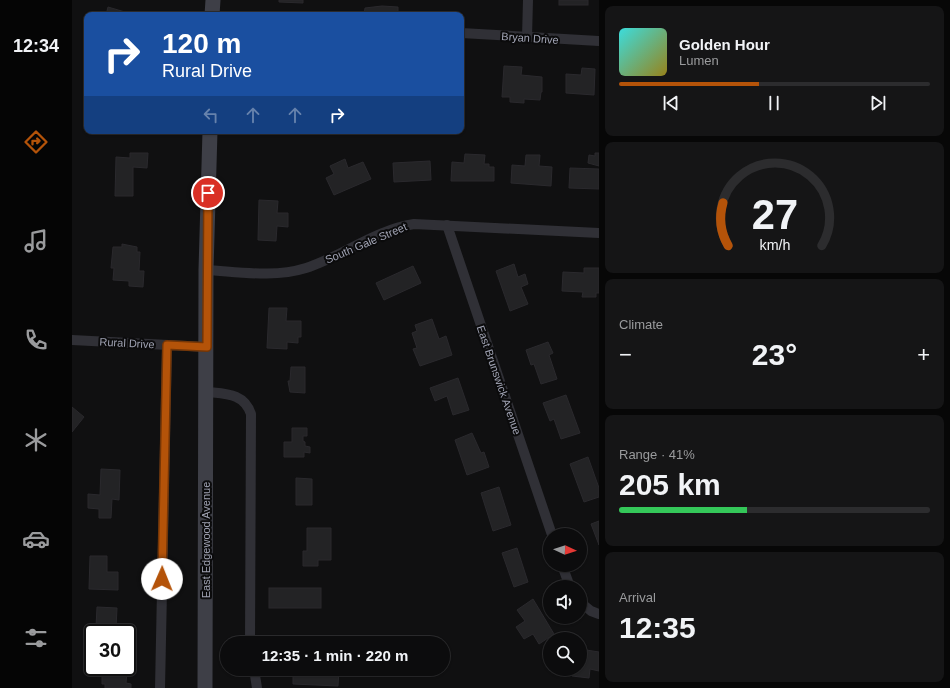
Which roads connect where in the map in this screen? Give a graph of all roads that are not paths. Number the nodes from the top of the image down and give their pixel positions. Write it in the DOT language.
graph roads {
  1 [pos="212,0"];
  2 [pos="528,0"];
  3 [pos="212,12"];
  4 [pos="464,34"];
  5 [pos="527,37"];
  6 [pos="599,41"];
  7 [pos="210,134"];
  8 [pos="447,225"];
  9 [pos="599,233"];
  10 [pos="206,270"];
  11 [pos="72,340"];
  12 [pos="167,345"];
  13 [pos="207,347"];
  14 [pos="207,392"];
  15 [pos="550,528"];
  16 [pos="587,608"];
  17 [pos="599,614"];
  18 [pos="250,636"];
  19 [pos="255,676"];
  20 [pos="160,688"];
  21 [pos="205,688"];
  22 [pos="257,688"];
  1 -- 3 [label="main road"];
  2 -- 5 [label="street"];
  4 -- 5 [label="street, Bryan Drive"];
  5 -- 6 [label="street, Bryan Drive"];
  7 -- 10 [label="main road, East Edgewood Avenue"];
  8 -- 9 [label="street, South Gale Street"];
  8 -- 10 [label="street, South Gale Street"];
  8 -- 15 [label="street, East Brunswick Avenue"];
  10 -- 13 [label="main road, East Edgewood Avenue"];
  11 -- 12 [label="street, Rural Drive"];
  12 -- 13 [label="street, Rural Drive"];
  12 -- 20 [label="street"];
  13 -- 14 [label="main road, East Edgewood Avenue"];
  14 -- 18 [label="street"];
  14 -- 21 [label="main road, East Edgewood Avenue"];
  16 -- 17 [label="street"];
  19 -- 22 [label="street"];
}
